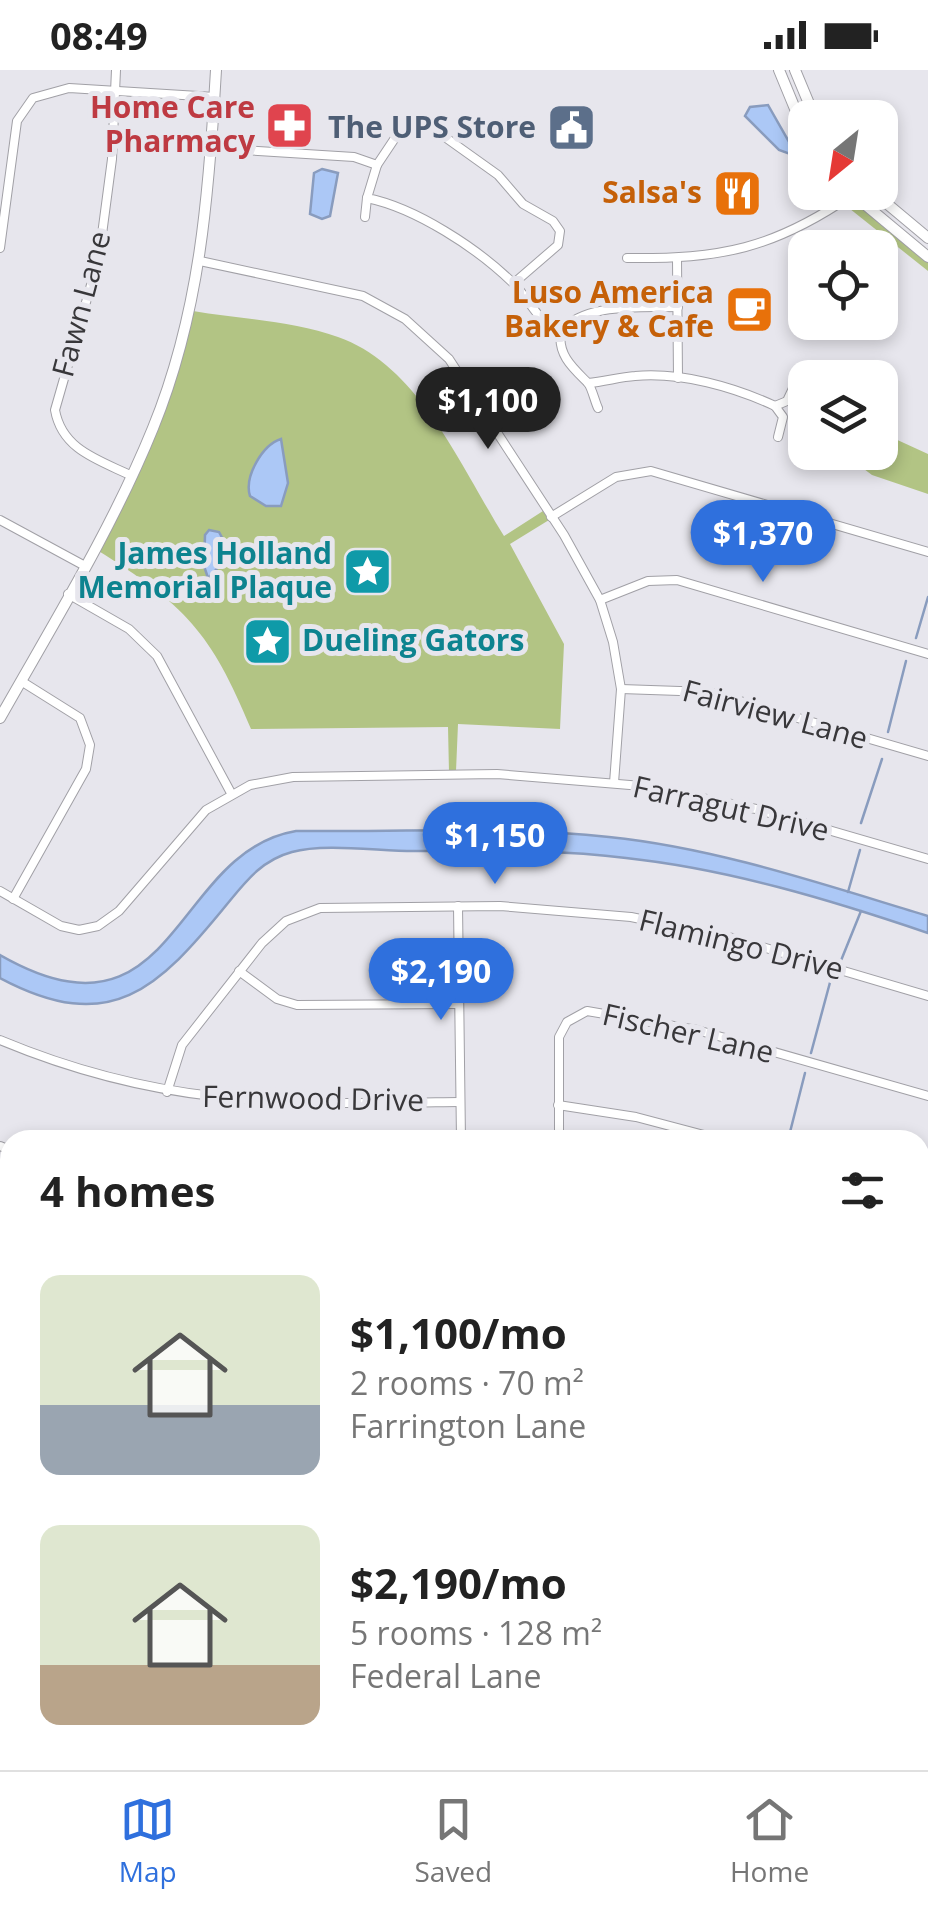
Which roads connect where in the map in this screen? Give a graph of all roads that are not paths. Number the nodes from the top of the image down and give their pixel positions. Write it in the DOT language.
graph roads {
  1 [pos="116,70"];
  2 [pos="216,70"];
  3 [pos="779,70"];
  4 [pos="795,70"];
  5 [pos="116,90"];
  6 [pos="215,97"];
  7 [pos="791,100"];
  8 [pos="808,100"];
  9 [pos="212,148"];
  10 [pos="377,165"];
  11 [pos="367,198"];
  12 [pos="829,210"];
  13 [pos="871,210"];
  14 [pos="895,210"];
  15 [pos="365,217"];
  16 [pos="928,238"];
  17 [pos="0,248"];
  18 [pos="925,253"];
  19 [pos="627,258"];
  20 [pos="677,259"];
  21 [pos="200,261"];
  22 [pos="514,283"];
  23 [pos="678,307"];
  24 [pos="561,332"];
  25 [pos="678,378"];
  26 [pos="588,384"];
  27 [pos="788,398"];
  28 [pos="776,406"];
  29 [pos="598,408"];
  30 [pos="778,437"];
  31 [pos="132,476"];
  32 [pos="551,516"];
  33 [pos="0,520"];
  34 [pos="928,552"];
  35 [pos="84,566"];
  36 [pos="68,594"];
  37 [pos="600,600"];
  38 [pos="928,654"];
  39 [pos="21,680"];
  40 [pos="621,689"];
  41 [pos="0,718"];
  42 [pos="928,756"];
  43 [pos="614,783"];
  44 [pos="232,793"];
  45 [pos="928,860"];
  46 [pos="0,891"];
  47 [pos="14,899"];
  48 [pos="458,906"];
  49 [pos="240,971"];
  50 [pos="928,996"];
  51 [pos="460,1004"];
  52 [pos="0,1040"];
  53 [pos="166,1092"];
  54 [pos="928,1096"];
  55 [pos="460,1102"];
  56 [pos="558,1106"];
  57 [pos="461,1130"];
  58 [pos="558,1130"];
  59 [pos="683,1130"];
  1 -- 5 [label="street, Fawn Lane"];
  2 -- 6 [label="street"];
  3 -- 7 [label="street"];
  4 -- 8 [label="street"];
  5 -- 6 [label="street"];
  5 -- 17 [label="street"];
  5 -- 31 [label="street, Fawn Lane"];
  6 -- 9 [label="street"];
  9 -- 10 [label="street"];
  9 -- 21 [label="street"];
  10 -- 11 [label="street"];
  10 -- 22 [label="street"];
  11 -- 15 [label="street"];
  11 -- 22 [label="street"];
  12 -- 20 [label="street"];
  13 -- 18 [label="street"];
  14 -- 16 [label="street"];
  19 -- 20 [label="street"];
  20 -- 23 [label="street"];
  21 -- 31 [label="street"];
  21 -- 32 [label="street"];
  22 -- 24 [label="street"];
  23 -- 24 [label="street"];
  23 -- 25 [label="street"];
  24 -- 26 [label="street"];
  25 -- 26 [label="street"];
  25 -- 28 [label="street"];
  26 -- 29 [label="street"];
  27 -- 28 [label="street"];
  28 -- 30 [label="street"];
  31 -- 35 [label="street"];
  32 -- 34 [label="street"];
  32 -- 37 [label="street"];
  33 -- 35 [label="street"];
  35 -- 36 [label="street"];
  36 -- 39 [label="street"];
  36 -- 44 [label="street"];
  37 -- 38 [label="street"];
  37 -- 40 [label="street"];
  39 -- 41 [label="street"];
  39 -- 47 [label="street"];
  40 -- 42 [label="street, Fairview Lane"];
  40 -- 43 [label="street"];
  43 -- 44 [label="street, Farragut Drive"];
  43 -- 45 [label="street, Farragut Drive"];
  44 -- 47 [label="street, Farragut Drive"];
  46 -- 47 [label="street, Farragut Drive"];
  48 -- 49 [label="street, Flamingo Drive"];
  48 -- 50 [label="street, Flamingo Drive"];
  48 -- 51 [label="street"];
  49 -- 51 [label="street"];
  49 -- 53 [label="street, Flamingo Drive"];
  51 -- 55 [label="street"];
  52 -- 53 [label="street, Fernwood Drive"];
  53 -- 55 [label="street, Fernwood Drive"];
  54 -- 56 [label="street, Fischer Lane"];
  55 -- 57 [label="street"];
  56 -- 58 [label="street, Fischer Lane"];
  56 -- 59 [label="street"];
}
